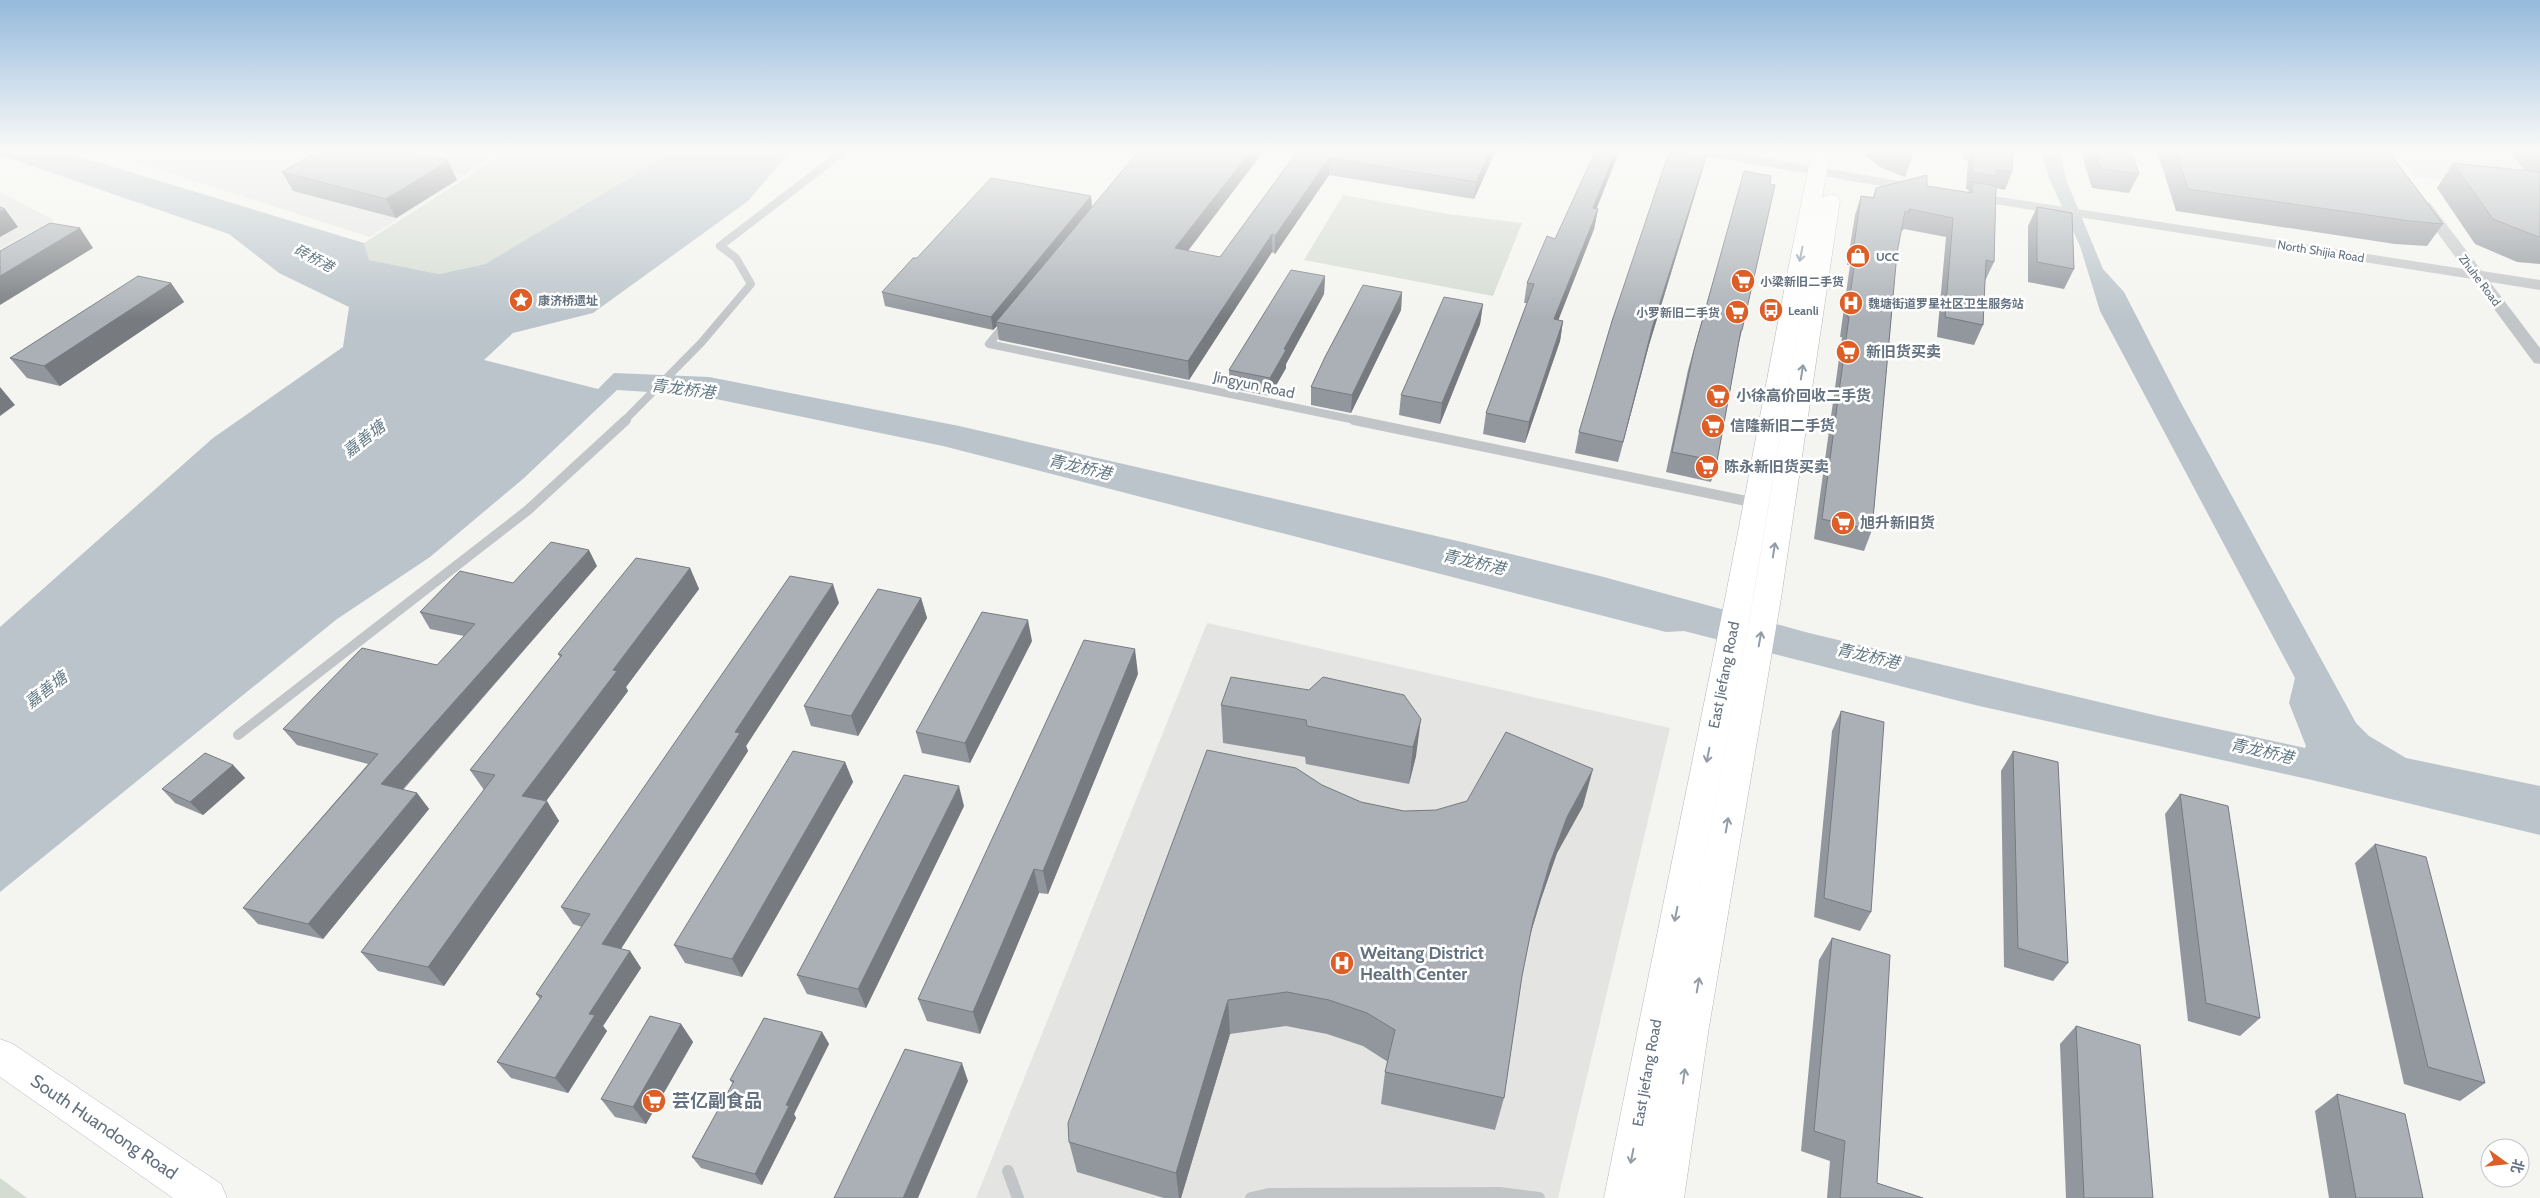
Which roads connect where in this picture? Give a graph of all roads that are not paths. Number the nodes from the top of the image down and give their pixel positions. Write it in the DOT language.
graph roads {
  1 [pos="770,208"];
  2 [pos="1815,208"];
  3 [pos="1818,208"];
  4 [pos="2039,208"];
  5 [pos="2427,208"];
  6 [pos="2477,275"];
  7 [pos="2540,285"];
  8 [pos="1014,314"];
  9 [pos="2540,359"];
  10 [pos="1756,503"];
  11 [pos="1753,596"];
  12 [pos="1739,676"];
  13 [pos="238,735"];
  14 [pos="0,1056"];
  15 [pos="1008,1171"];
  16 [pos="207,1198"];
  17 [pos="1018,1198"];
  18 [pos="1251,1198"];
  19 [pos="1539,1198"];
  20 [pos="1624,1198"];
  21 [pos="1664,1198"];
  1 -- 13 [label="lane"];
  2 -- 10 [label="main road, East Jiefang Road, one-way"];
  11 -- 3 [label="main road, East Jiefang Road, one-way"];
  4 -- 6 [label="street, North Shijia Road"];
  5 -- 6 [label="street, Zhuhe Road"];
  6 -- 7 [label="street, North Shijia Road"];
  6 -- 9 [label="street, Zhuhe Road"];
  8 -- 10 [label="lane, Jingyun Road"];
  10 -- 11 [label="main road, East Jiefang Road"];
  11 -- 12 [label="main road, East Jiefang Road"];
  12 -- 20 [label="main road, East Jiefang Road, one-way"];
  21 -- 12 [label="main road, East Jiefang Road, one-way"];
  14 -- 16 [label="main road, South Huandong Road"];
  15 -- 17 [label="lane"];
  18 -- 19 [label="lane"];
}
